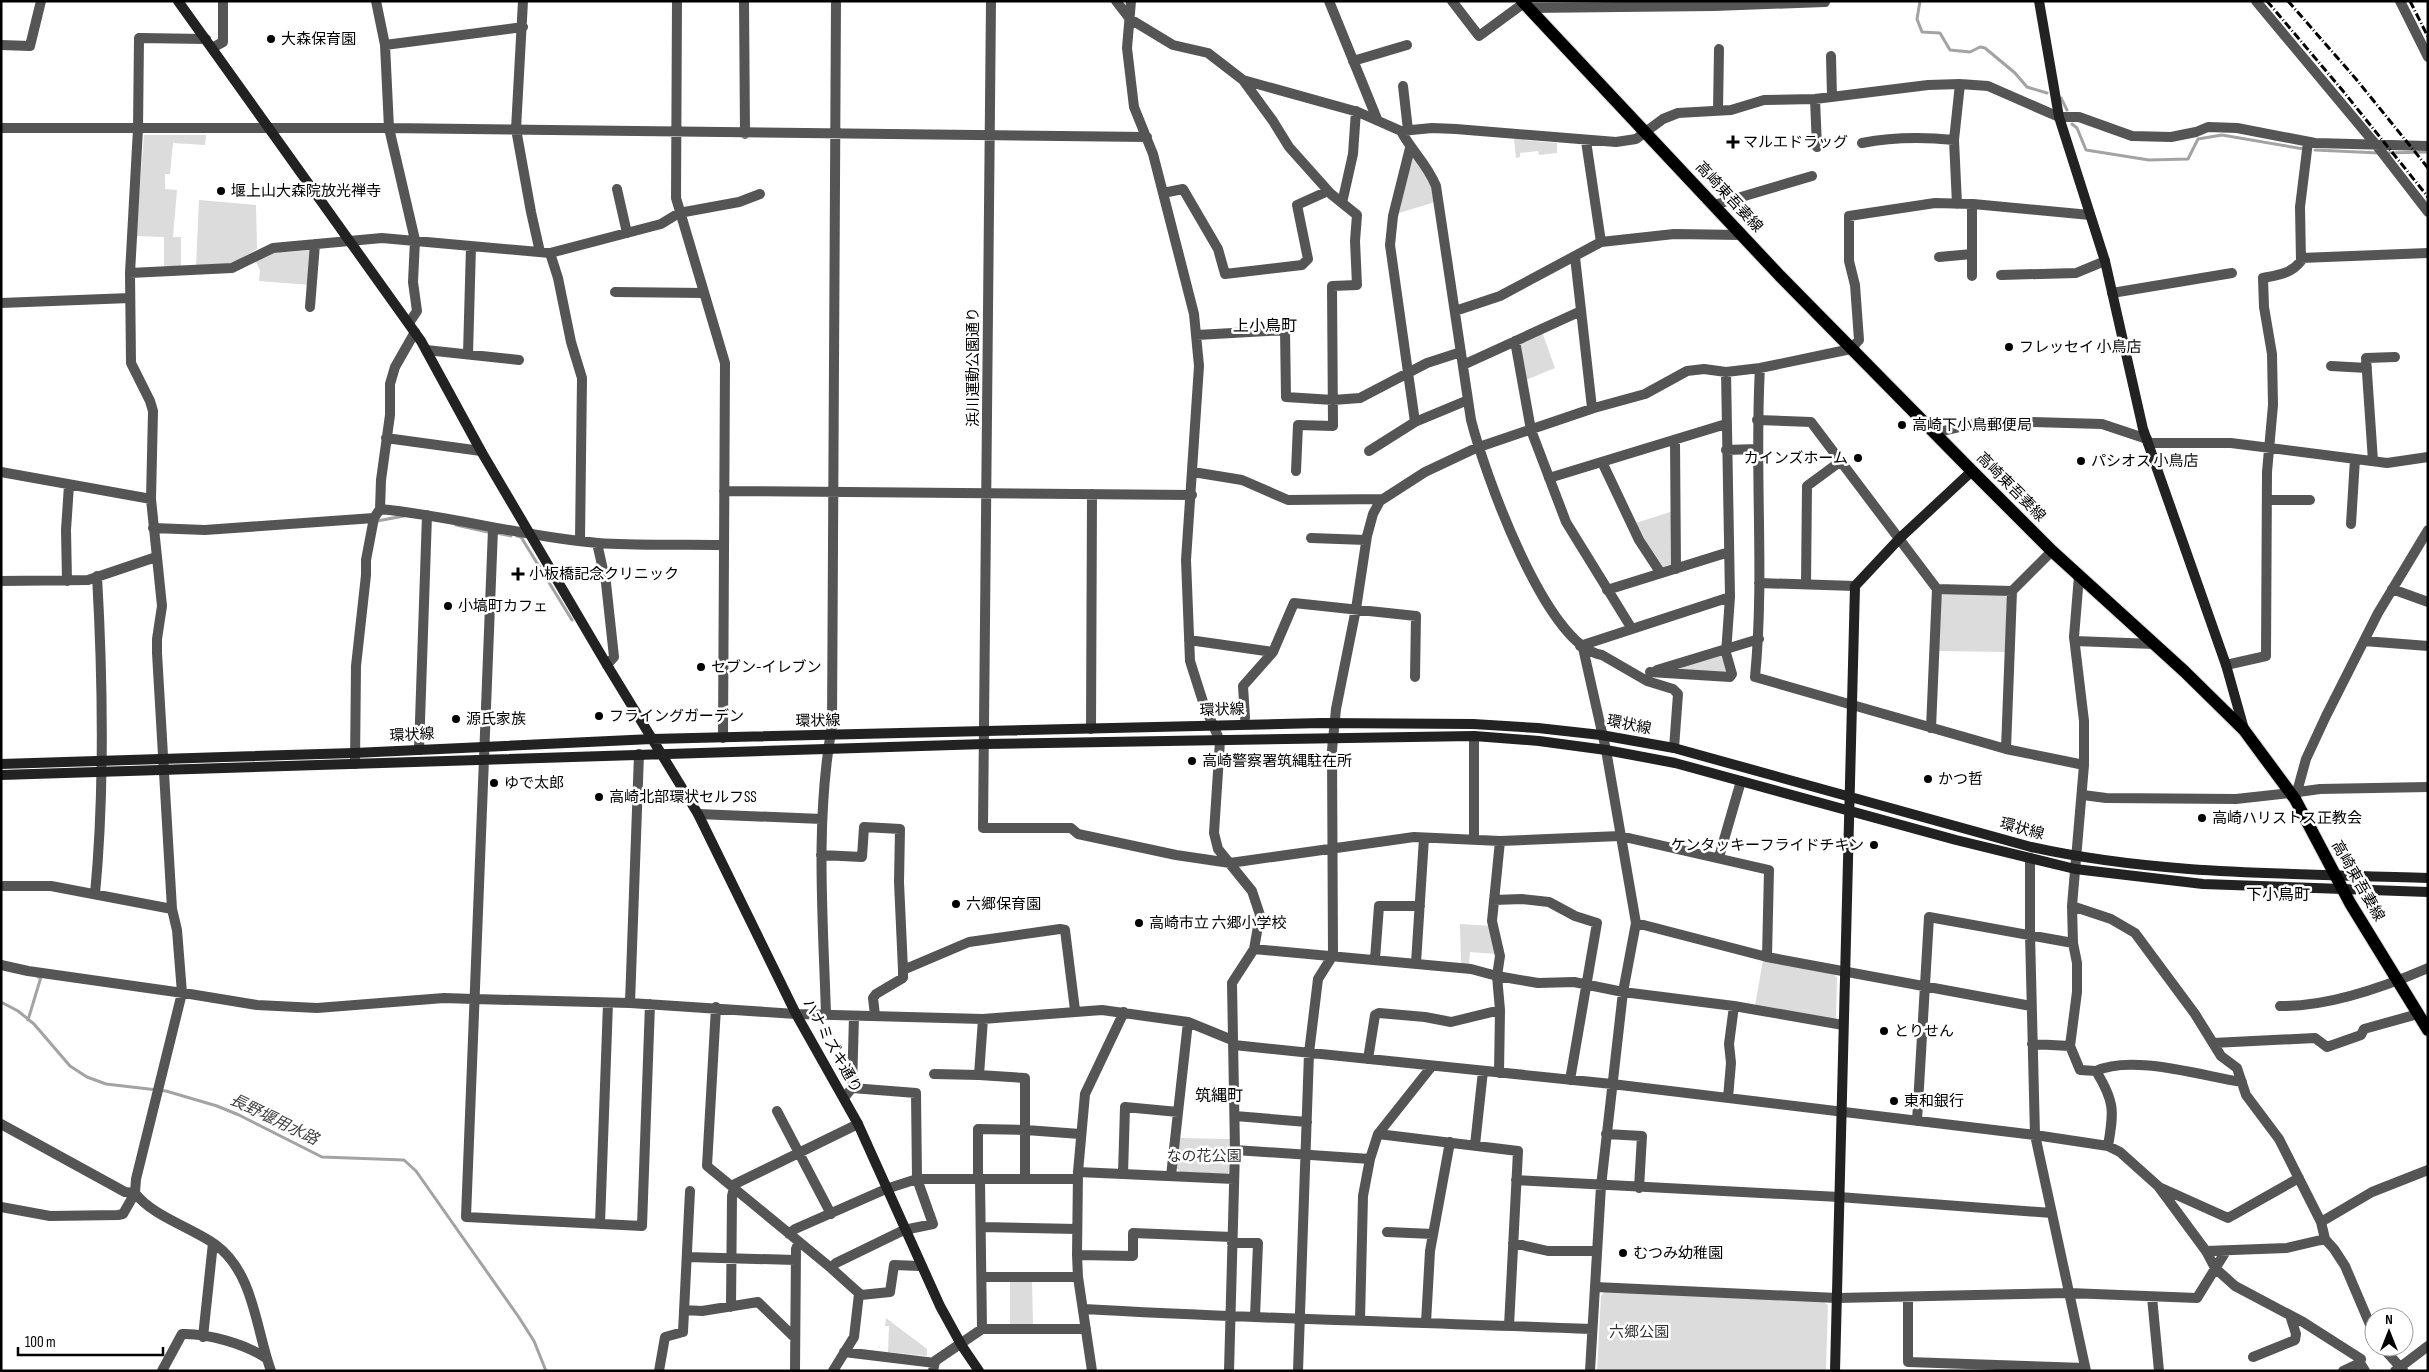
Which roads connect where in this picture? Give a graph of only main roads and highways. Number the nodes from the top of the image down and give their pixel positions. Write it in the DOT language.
graph roads {
  1 [pos="1525,4"];
  2 [pos="2428,1030"];
  1 -- 2 [label="main road, 高崎東吾妻線"];
}
